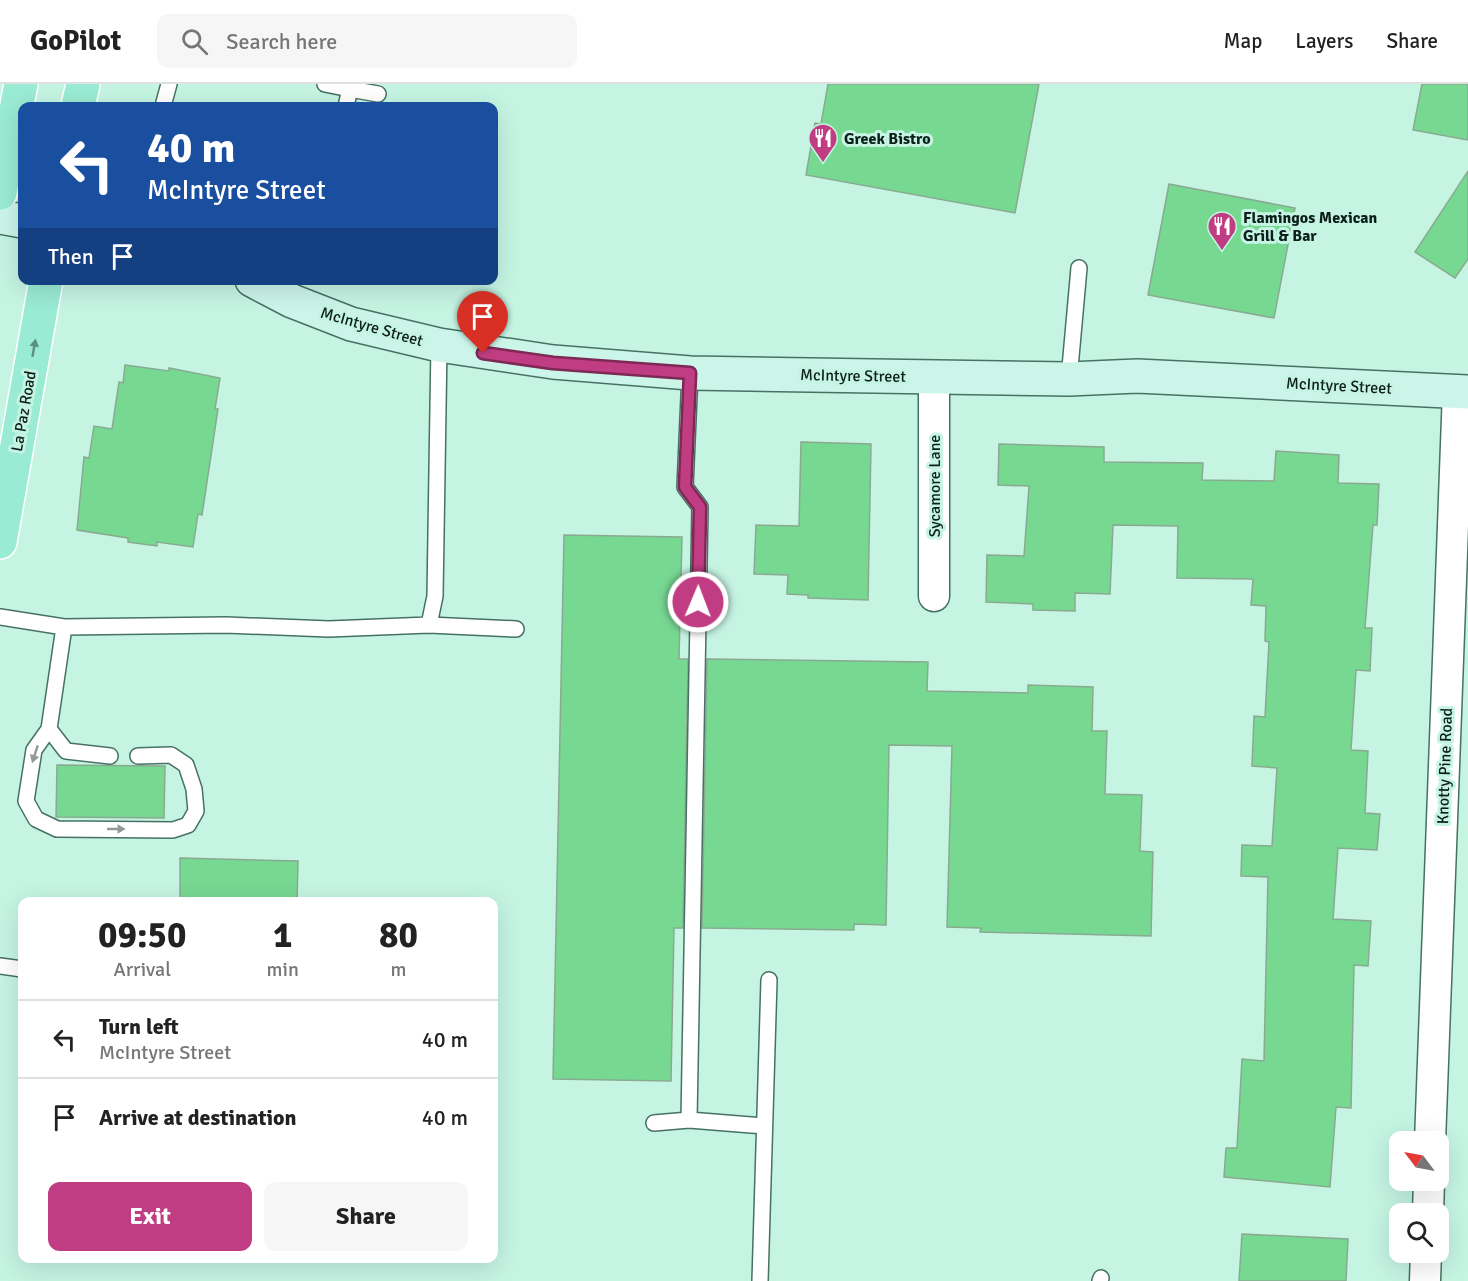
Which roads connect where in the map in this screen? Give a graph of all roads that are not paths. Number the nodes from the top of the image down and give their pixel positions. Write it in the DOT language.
graph roads {
  1 [pos="21,84"];
  2 [pos="83,84"];
  3 [pos="169,84"];
  4 [pos="325,84"];
  5 [pos="350,89"];
  6 [pos="378,94"];
  7 [pos="79,102"];
  8 [pos="164,102"];
  9 [pos="347,102"];
  10 [pos="0,193"];
  11 [pos="0,217"];
  12 [pos="18,220"];
  13 [pos="1079,268"];
  14 [pos="45,285"];
  15 [pos="266,285"];
  16 [pos="439,345"];
  17 [pos="690,373"];
  18 [pos="934,376"];
  19 [pos="1069,379"];
  20 [pos="1463,392"];
  21 [pos="0,542"];
  22 [pos="934,596"];
  23 [pos="0,617"];
  24 [pos="429,625"];
  25 [pos="64,627"];
  26 [pos="516,629"];
  27 [pos="50,729"];
  28 [pos="110,756"];
  29 [pos="138,756"];
  30 [pos="0,966"];
  31 [pos="18,968"];
  32 [pos="769,980"];
  33 [pos="689,1120"];
  34 [pos="654,1124"];
  35 [pos="764,1126"];
  36 [pos="1430,1131"];
  37 [pos="1426,1263"];
  38 [pos="760,1281"];
  39 [pos="1425,1281"];
  1 -- 10 [label="main road"];
  2 -- 7 [label="main road"];
  3 -- 8 [label="lane"];
  4 -- 5 [label="lane"];
  5 -- 6 [label="lane"];
  5 -- 9 [label="lane"];
  11 -- 12 [label="street"];
  13 -- 19 [label="lane"];
  21 -- 14 [label="main road, La Paz Road, one-way"];
  15 -- 16 [label="street, McIntyre Street"];
  16 -- 17 [label="street, McIntyre Street"];
  16 -- 24 [label="lane"];
  17 -- 18 [label="street, McIntyre Street"];
  17 -- 33 [label="lane"];
  18 -- 19 [label="street, McIntyre Street"];
  18 -- 22 [label="street, Sycamore Lane"];
  19 -- 20 [label="street, McIntyre Street"];
  20 -- 36 [label="street, Knotty Pine Road"];
  23 -- 25 [label="lane"];
  24 -- 25 [label="lane"];
  24 -- 26 [label="lane"];
  25 -- 27 [label="lane"];
  27 -- 28 [label="lane"];
  27 -- 29 [label="lane, one-way"];
  30 -- 31 [label="lane"];
  32 -- 35 [label="lane"];
  33 -- 34 [label="lane"];
  33 -- 35 [label="lane"];
  35 -- 38 [label="lane"];
  37 -- 39 [label="street"];
}
